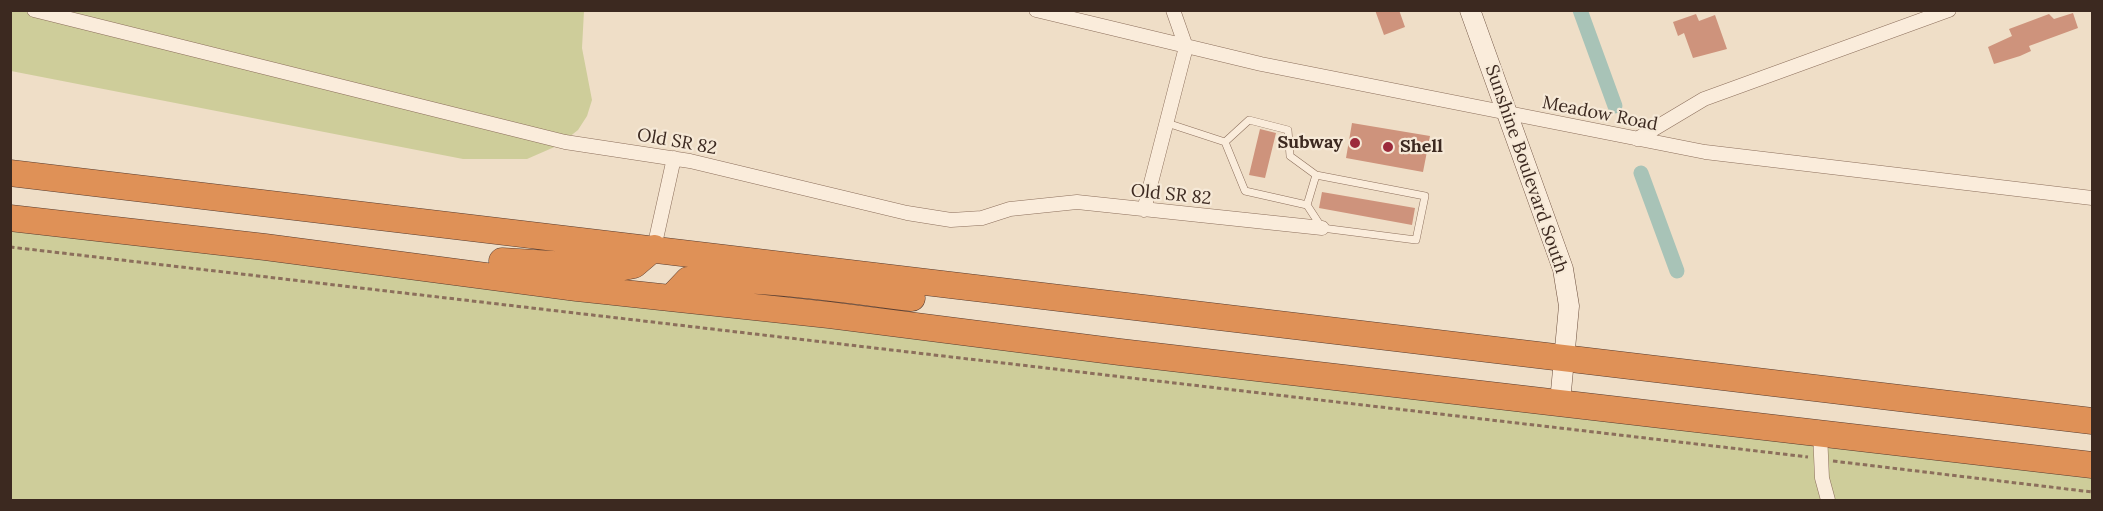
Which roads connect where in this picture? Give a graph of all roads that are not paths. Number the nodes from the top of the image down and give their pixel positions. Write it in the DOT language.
graph roads {
  1 [pos="34,10"];
  2 [pos="1036,10"];
  3 [pos="1173,10"];
  4 [pos="1470,10"];
  5 [pos="1949,10"];
  6 [pos="1186,47"];
  7 [pos="1508,115"];
  8 [pos="1167,123"];
  9 [pos="1637,139"];
  10 [pos="1226,142"];
  11 [pos="674,158"];
  12 [pos="10,173"];
  13 [pos="1316,175"];
  14 [pos="2092,198"];
  15 [pos="1308,205"];
  16 [pos="1144,210"];
  17 [pos="10,218"];
  18 [pos="1322,228"];
  19 [pos="654,248"];
  20 [pos="280,249"];
  21 [pos="986,290"];
  22 [pos="671,298"];
  23 [pos="1564,356"];
  24 [pos="1560,402"];
  25 [pos="2092,421"];
  26 [pos="1820,433"];
  27 [pos="2092,465"];
  28 [pos="1828,501"];
  1 -- 11 [label="street, Old SR 82"];
  2 -- 6 [label="street, Meadow Road"];
  3 -- 6 [label="street"];
  4 -- 7 [label="street, Sunshine Boulevard South"];
  5 -- 9 [label="street"];
  6 -- 7 [label="street, Meadow Road"];
  6 -- 8 [label="street"];
  7 -- 9 [label="street, Meadow Road"];
  7 -- 23 [label="street, Sunshine Boulevard South"];
  8 -- 10 [label="lane"];
  8 -- 16 [label="street"];
  9 -- 14 [label="street, Meadow Road"];
  10 -- 13 [label="lane"];
  10 -- 15 [label="lane"];
  11 -- 16 [label="street, Old SR 82"];
  11 -- 19 [label="street"];
  12 -- 19 [label="highway"];
  13 -- 15 [label="lane"];
  13 -- 18 [label="lane"];
  15 -- 18 [label="lane"];
  16 -- 18 [label="street, Old SR 82"];
  17 -- 20 [label="highway"];
  19 -- 20 [label="highway"];
  19 -- 21 [label="highway"];
  20 -- 22 [label="highway"];
  21 -- 22 [label="highway"];
  21 -- 23 [label="highway"];
  22 -- 24 [label="highway"];
  23 -- 24 [label="street, Sunshine Boulevard South"];
  23 -- 25 [label="highway"];
  24 -- 26 [label="highway"];
  26 -- 27 [label="highway"];
  26 -- 28 [label="street"];
}
